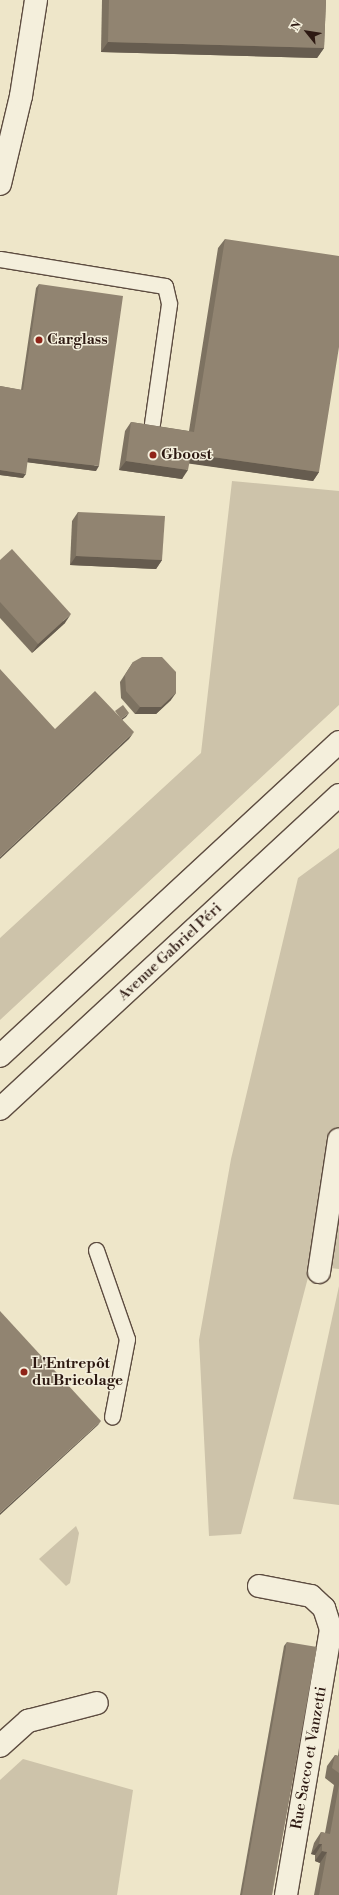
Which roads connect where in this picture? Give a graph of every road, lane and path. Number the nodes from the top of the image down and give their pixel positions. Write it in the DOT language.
graph roads {
  1 [pos="36,0"];
  2 [pos="0,184"];
  3 [pos="0,259"];
  4 [pos="152,424"];
  5 [pos="339,742"];
  6 [pos="339,795"];
  7 [pos="0,1056"];
  8 [pos="0,1108"];
  9 [pos="339,1139"];
  10 [pos="96,1250"];
  11 [pos="319,1272"];
  12 [pos="112,1417"];
  13 [pos="259,1586"];
  14 [pos="335,1630"];
  15 [pos="97,1703"];
  16 [pos="0,1746"];
  17 [pos="286,1895"];
  1 -- 2 [label="main road"];
  3 -- 4 [label="lane"];
  5 -- 7 [label="main road"];
  6 -- 8 [label="main road, Avenue Gabriel Péri"];
  9 -- 11 [label="main road"];
  10 -- 12 [label="lane"];
  13 -- 14 [label="main road"];
  14 -- 17 [label="main road, Rue Sacco et Vanzetti"];
  15 -- 16 [label="main road"];
}
